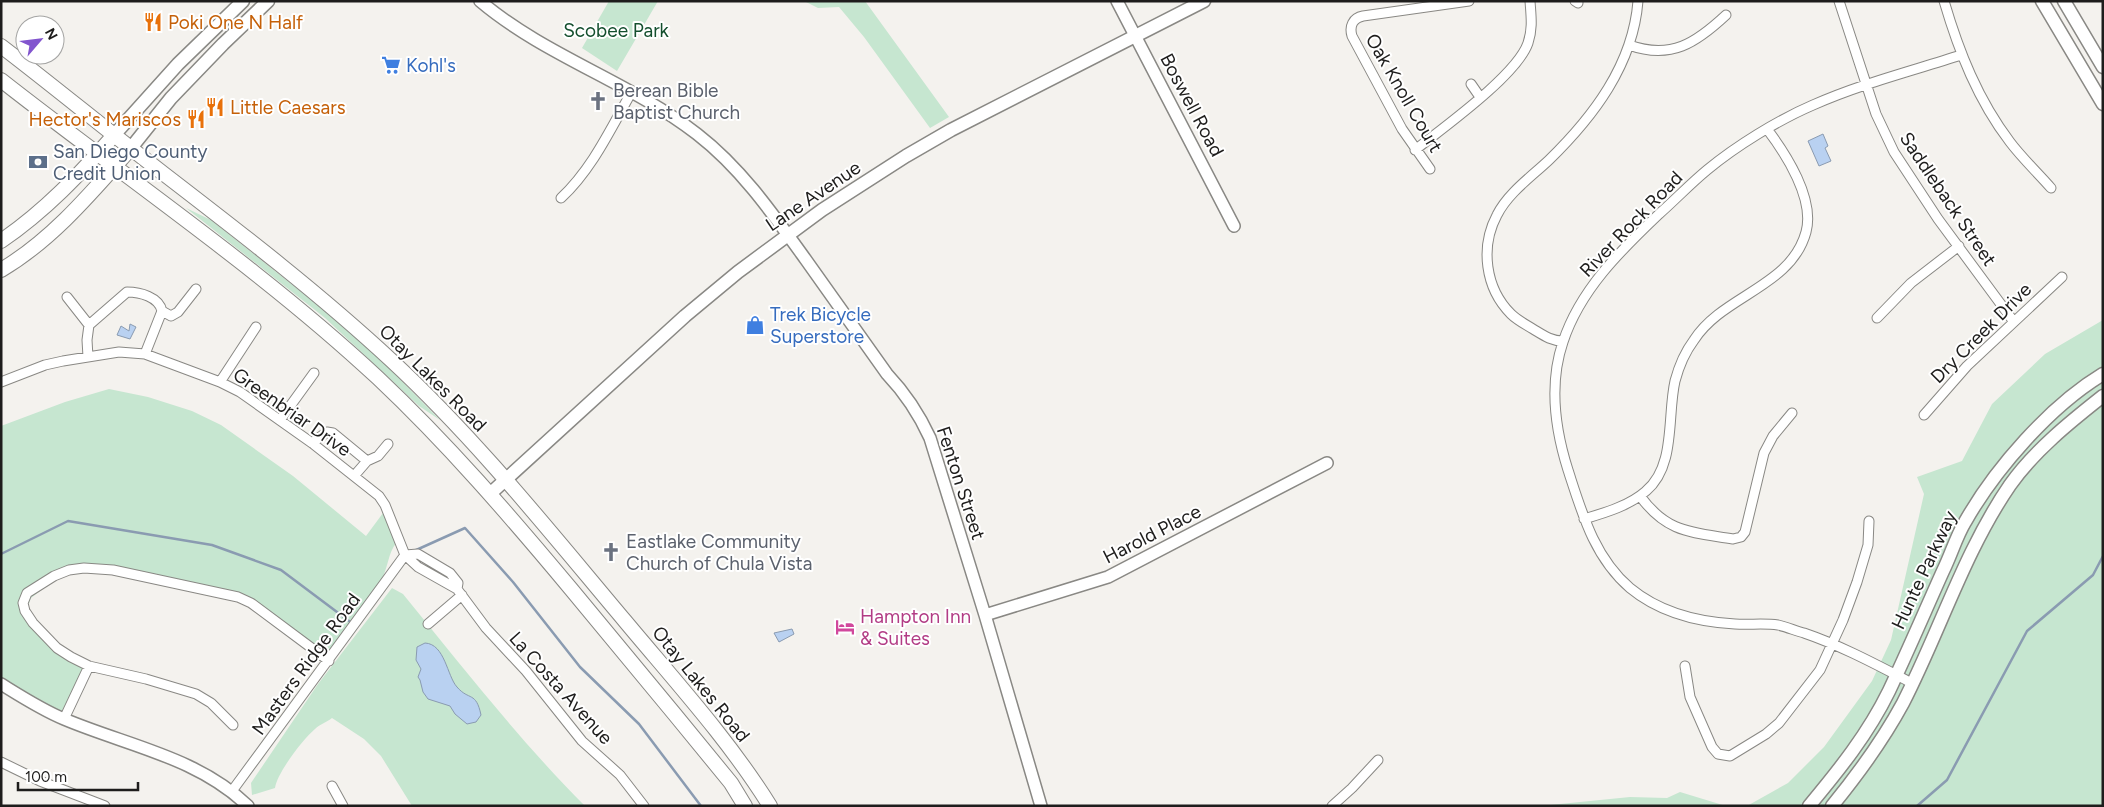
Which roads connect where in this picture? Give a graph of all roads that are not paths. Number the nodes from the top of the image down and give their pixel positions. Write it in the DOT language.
graph roads {
  1 [pos="243,1"];
  2 [pos="268,1"];
  3 [pos="480,1"];
  4 [pos="1117,1"];
  5 [pos="1204,1"];
  6 [pos="1469,1"];
  7 [pos="1530,1"];
  8 [pos="1638,1"];
  9 [pos="1839,1"];
  10 [pos="1944,1"];
  11 [pos="2042,1"];
  12 [pos="2064,1"];
  13 [pos="1453,2"];
  14 [pos="1726,15"];
  15 [pos="1135,35"];
  16 [pos="1629,45"];
  17 [pos="1,46"];
  18 [pos="1961,55"];
  19 [pos="2103,66"];
  20 [pos="1,80"];
  21 [pos="1471,84"];
  22 [pos="1866,85"];
  23 [pos="631,93"];
  24 [pos="1480,97"];
  25 [pos="2103,104"];
  26 [pos="1767,129"];
  27 [pos="115,134"];
  28 [pos="131,148"];
  29 [pos="1415,150"];
  30 [pos="97,154"];
  31 [pos="115,166"];
  32 [pos="1430,169"];
  33 [pos="2050,188"];
  34 [pos="561,198"];
  35 [pos="1234,226"];
  36 [pos="788,235"];
  37 [pos="1,241"];
  38 [pos="1959,246"];
  39 [pos="1,270"];
  40 [pos="2062,277"];
  41 [pos="196,289"];
  42 [pos="67,297"];
  43 [pos="162,312"];
  44 [pos="1877,318"];
  45 [pos="2014,322"];
  46 [pos="90,325"];
  47 [pos="256,327"];
  48 [pos="1563,341"];
  49 [pos="145,354"];
  50 [pos="88,357"];
  51 [pos="314,373"];
  52 [pos="2103,374"];
  53 [pos="1,382"];
  54 [pos="220,382"];
  55 [pos="2103,396"];
  56 [pos="1792,414"];
  57 [pos="1924,414"];
  58 [pos="280,420"];
  59 [pos="312,443"];
  60 [pos="388,444"];
  61 [pos="367,461"];
  62 [pos="1327,463"];
  63 [pos="354,476"];
  64 [pos="507,480"];
  65 [pos="491,493"];
  66 [pos="1640,496"];
  67 [pos="1584,519"];
  68 [pos="1869,521"];
  69 [pos="405,555"];
  70 [pos="460,592"];
  71 [pos="985,615"];
  72 [pos="428,624"];
  73 [pos="1833,643"];
  74 [pos="329,661"];
  75 [pos="89,666"];
  76 [pos="1684,666"];
  77 [pos="1896,675"];
  78 [pos="1912,683"];
  79 [pos="1,684"];
  80 [pos="64,719"];
  81 [pos="233,725"];
  82 [pos="1378,760"];
  83 [pos="1,762"];
  84 [pos="332,786"];
  85 [pos="232,791"];
  86 [pos="105,806"];
  87 [pos="248,806"];
  88 [pos="343,806"];
  89 [pos="644,806"];
  90 [pos="745,806"];
  91 [pos="770,806"];
  92 [pos="1040,806"];
  93 [pos="1332,806"];
  94 [pos="1809,806"];
  95 [pos="1832,806"];
  1 -- 27 [label="main road"];
  2 -- 28 [label="main road"];
  3 -- 23 [label="street, Fenton Street"];
  4 -- 15 [label="street, Boswell Road"];
  5 -- 15 [label="main road, Lane Avenue"];
  6 -- 13 [label="street"];
  7 -- 24 [label="street"];
  8 -- 16 [label="street"];
  9 -- 22 [label="street, Saddleback Street"];
  10 -- 18 [label="street"];
  11 -- 25 [label="main road"];
  12 -- 19 [label="main road"];
  13 -- 29 [label="street, Oak Knoll Court"];
  14 -- 16 [label="street"];
  15 -- 35 [label="street, Boswell Road"];
  15 -- 36 [label="main road, Lane Avenue"];
  16 -- 48 [label="street"];
  17 -- 27 [label="main road, Otay Lakes Road"];
  18 -- 22 [label="street, River Rock Road"];
  18 -- 33 [label="street"];
  20 -- 30 [label="main road, Otay Lakes Road"];
  21 -- 24 [label="street"];
  22 -- 26 [label="street, River Rock Road"];
  22 -- 38 [label="street, Saddleback Street"];
  23 -- 34 [label="street"];
  23 -- 36 [label="street, Fenton Street"];
  24 -- 29 [label="street"];
  26 -- 48 [label="street, River Rock Road"];
  26 -- 66 [label="street"];
  27 -- 28 [label="main road, Otay Lakes Road"];
  27 -- 30 [label="main road"];
  28 -- 31 [label="main road"];
  28 -- 64 [label="main road, Otay Lakes Road"];
  29 -- 32 [label="street, Oak Knoll Court"];
  30 -- 31 [label="main road, Otay Lakes Road"];
  30 -- 37 [label="main road"];
  31 -- 39 [label="main road"];
  31 -- 65 [label="main road, Otay Lakes Road"];
  36 -- 64 [label="main road, Lane Avenue"];
  36 -- 71 [label="street, Fenton Street"];
  38 -- 44 [label="street"];
  38 -- 45 [label="street, Saddleback Street"];
  40 -- 45 [label="street, Dry Creek Drive"];
  41 -- 43 [label="street"];
  42 -- 46 [label="street"];
  43 -- 46 [label="street"];
  43 -- 49 [label="street"];
  45 -- 57 [label="street, Dry Creek Drive"];
  46 -- 50 [label="street"];
  47 -- 54 [label="street"];
  48 -- 67 [label="street, River Rock Road"];
  49 -- 50 [label="street, Greenbriar Drive"];
  49 -- 54 [label="street, Greenbriar Drive"];
  50 -- 53 [label="street, Greenbriar Drive"];
  51 -- 58 [label="street"];
  52 -- 77 [label="main road, Hunte Parkway"];
  54 -- 58 [label="street, Greenbriar Drive"];
  55 -- 78 [label="main road, Hunte Parkway"];
  56 -- 66 [label="street"];
  58 -- 59 [label="street, Greenbriar Drive"];
  59 -- 61 [label="street"];
  59 -- 63 [label="street, Greenbriar Drive"];
  60 -- 61 [label="street"];
  61 -- 63 [label="street"];
  62 -- 71 [label="street, Harold Place"];
  63 -- 69 [label="street, Greenbriar Drive"];
  64 -- 65 [label="main road, Lane Avenue"];
  64 -- 91 [label="main road, Otay Lakes Road"];
  65 -- 90 [label="main road, Otay Lakes Road"];
  66 -- 67 [label="street"];
  67 -- 73 [label="street, River Rock Road"];
  68 -- 73 [label="street"];
  69 -- 70 [label="street, La Costa Avenue"];
  69 -- 74 [label="street, Masters Ridge Road"];
  70 -- 72 [label="street"];
  70 -- 89 [label="street, La Costa Avenue"];
  71 -- 92 [label="street, Fenton Street"];
  73 -- 76 [label="street"];
  73 -- 77 [label="street, River Rock Road"];
  74 -- 75 [label="street"];
  74 -- 85 [label="street, Masters Ridge Road"];
  75 -- 80 [label="street"];
  75 -- 81 [label="street"];
  77 -- 78 [label="street, River Rock Road"];
  77 -- 94 [label="main road, Hunte Parkway"];
  78 -- 95 [label="main road, Hunte Parkway"];
  79 -- 80 [label="street"];
  80 -- 85 [label="street"];
  82 -- 93 [label="street"];
  83 -- 86 [label="street"];
  84 -- 88 [label="street"];
  85 -- 87 [label="street"];
}
